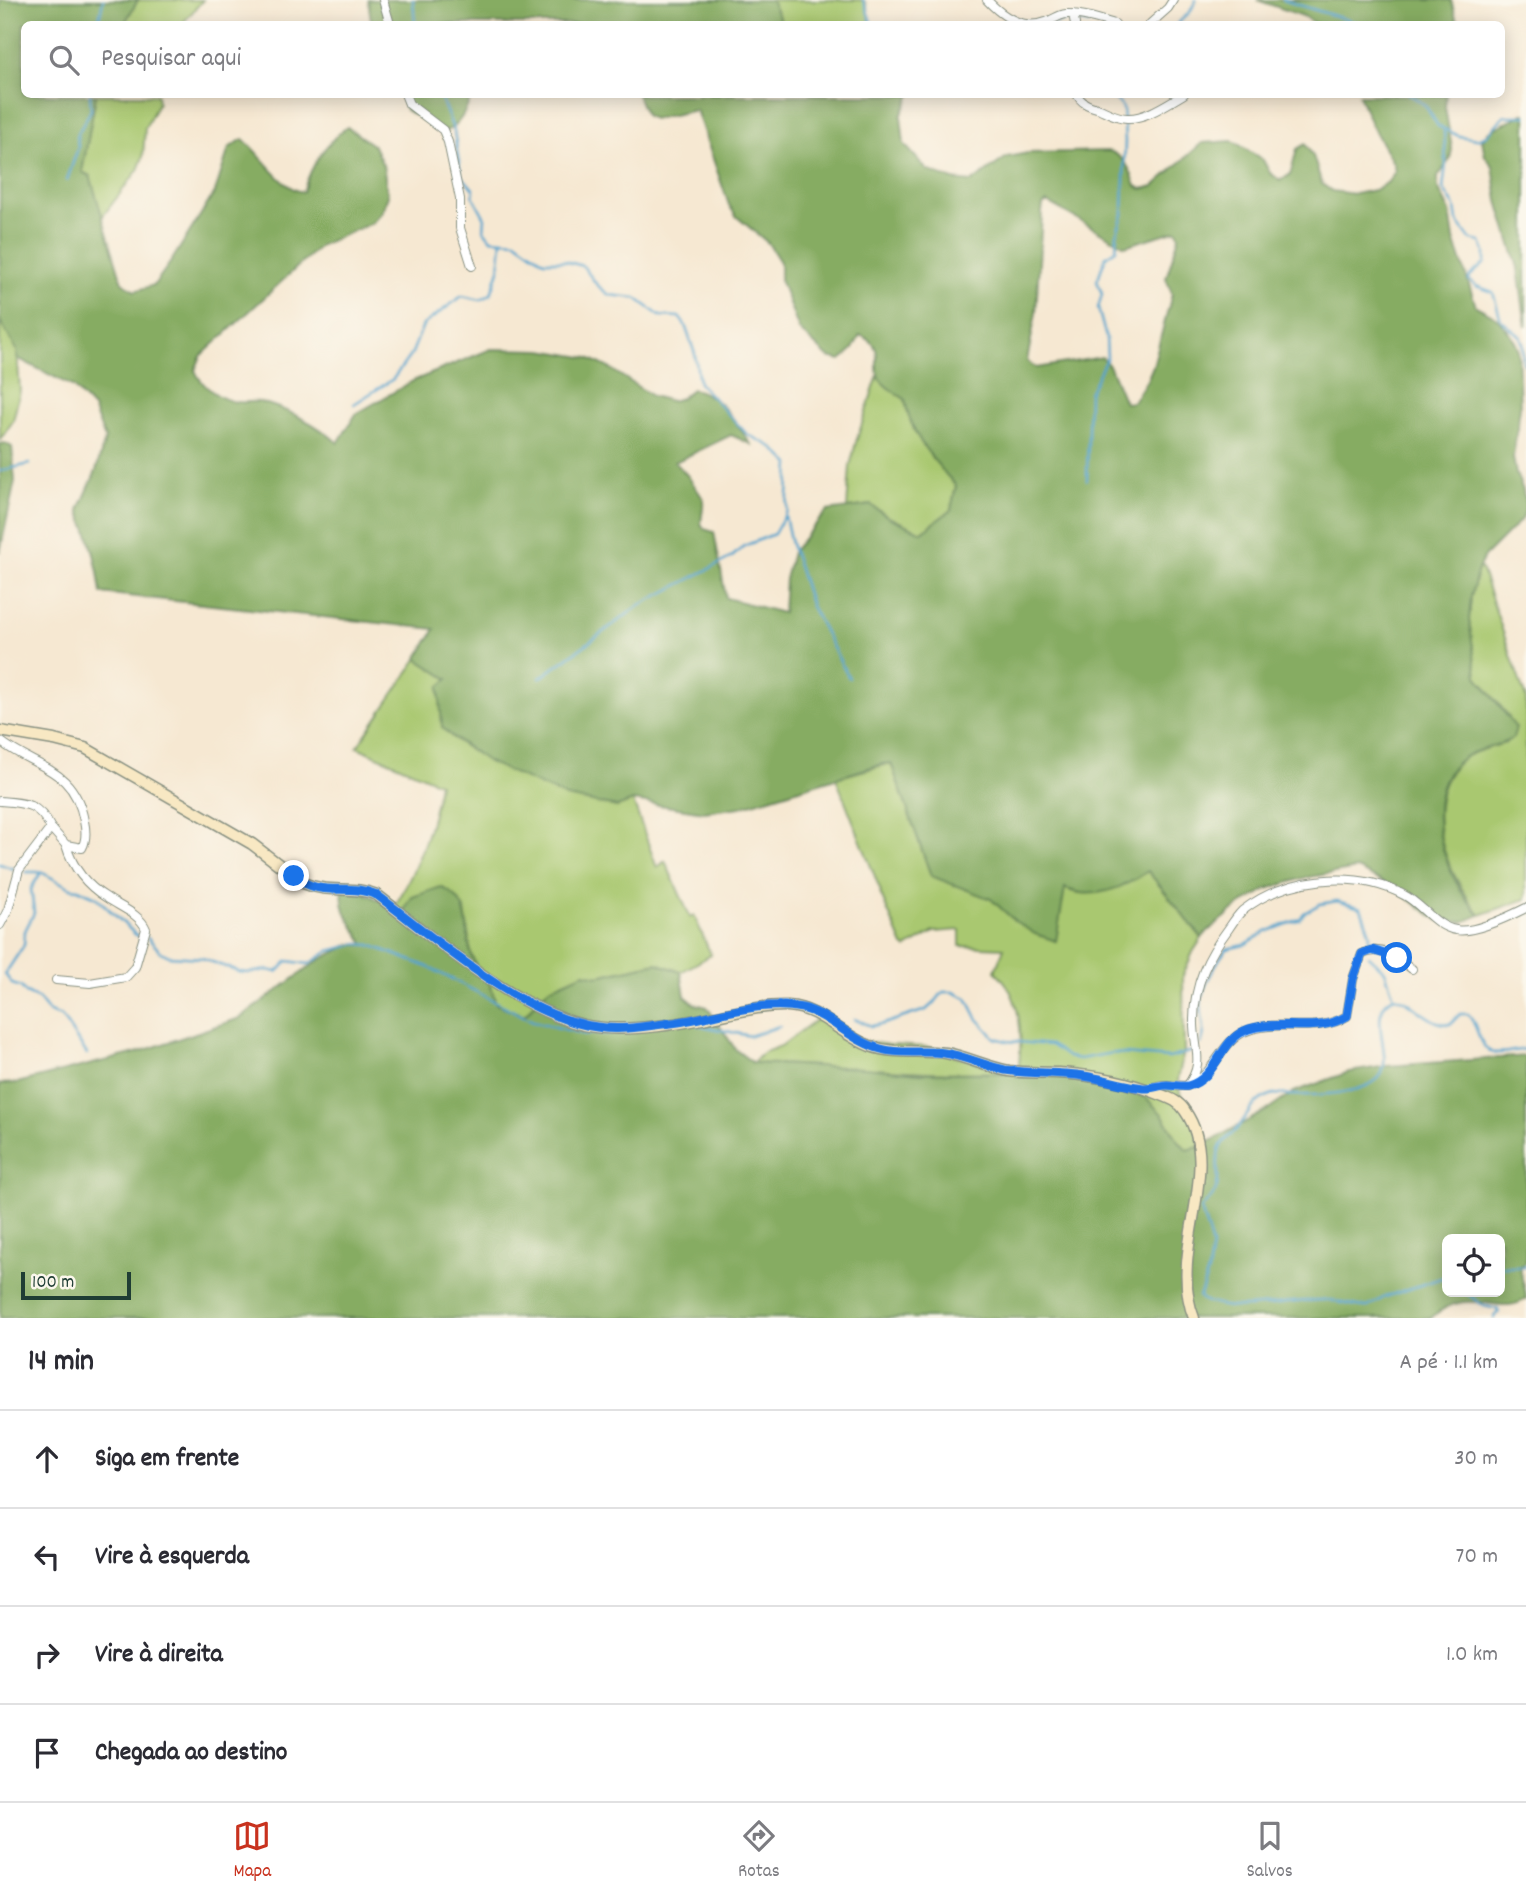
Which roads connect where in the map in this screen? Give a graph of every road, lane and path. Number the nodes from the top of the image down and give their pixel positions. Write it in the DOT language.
graph roads {
  1 [pos="383,0"];
  2 [pos="987,0"];
  3 [pos="1173,0"];
  4 [pos="1073,14"];
  5 [pos="389,21"];
  6 [pos="1015,21"];
  7 [pos="1047,21"];
  8 [pos="1074,21"];
  9 [pos="1102,21"];
  10 [pos="1153,21"];
  11 [pos="407,98"];
  12 [pos="1079,98"];
  13 [pos="1176,98"];
  14 [pos="472,265"];
  15 [pos="0,731"];
  16 [pos="0,741"];
  17 [pos="0,801"];
  18 [pos="51,828"];
  19 [pos="66,845"];
  20 [pos="1526,908"];
  21 [pos="0,925"];
  22 [pos="1412,969"];
  23 [pos="56,980"];
  24 [pos="1188,1086"];
  25 [pos="1145,1088"];
  26 [pos="1194,1318"];
  1 -- 5 [label="street"];
  2 -- 6 [label="street"];
  3 -- 10 [label="street"];
  4 -- 7 [label="street"];
  4 -- 8 [label="street"];
  4 -- 9 [label="street"];
  11 -- 14 [label="street"];
  12 -- 13 [label="street"];
  15 -- 25 [label="street"];
  16 -- 19 [label="street"];
  17 -- 18 [label="street"];
  18 -- 19 [label="street"];
  18 -- 21 [label="street"];
  19 -- 23 [label="street"];
  20 -- 24 [label="street"];
  22 -- 24 [label="street"];
  24 -- 25 [label="street"];
  25 -- 26 [label="street"];
}
